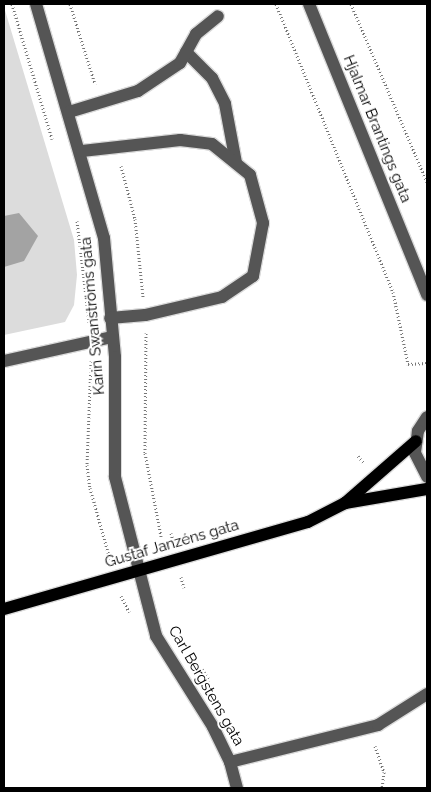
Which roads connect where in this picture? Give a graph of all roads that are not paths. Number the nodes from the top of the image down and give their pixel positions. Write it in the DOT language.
graph roads {
  1 [pos="36,4"];
  2 [pos="309,4"];
  3 [pos="218,16"];
  4 [pos="186,52"];
  5 [pos="70,112"];
  6 [pos="82,151"];
  7 [pos="236,163"];
  8 [pos="427,295"];
  9 [pos="110,318"];
  10 [pos="112,337"];
  11 [pos="4,361"];
  12 [pos="427,417"];
  13 [pos="416,441"];
  14 [pos="427,477"];
  15 [pos="427,489"];
  16 [pos="345,503"];
  17 [pos="139,571"];
  18 [pos="4,608"];
  19 [pos="427,694"];
  20 [pos="230,762"];
  21 [pos="237,788"];
  1 -- 5 [label="street, Karin Swanströms gata"];
  2 -- 8 [label="street, Hjalmar Brantings gata"];
  3 -- 4 [label="street"];
  4 -- 5 [label="street"];
  4 -- 7 [label="street"];
  5 -- 6 [label="street, Karin Swanströms gata"];
  6 -- 7 [label="street"];
  6 -- 9 [label="street, Karin Swanströms gata"];
  7 -- 9 [label="street"];
  9 -- 10 [label="street, Karin Swanströms gata"];
  10 -- 11 [label="street"];
  10 -- 17 [label="street, Karin Swanströms gata"];
  12 -- 13 [label="street"];
  13 -- 14 [label="street"];
  13 -- 16 [label="main road, Gustaf Janzéns gata"];
  15 -- 16 [label="main road, Gustaf Janzéns gata"];
  16 -- 17 [label="main road, Gustaf Janzéns gata"];
  17 -- 18 [label="main road, Gustaf Janzéns gata"];
  17 -- 20 [label="street, Carl Bergstens gata"];
  19 -- 20 [label="street"];
  20 -- 21 [label="street, Carl Bergstens gata"];
}
